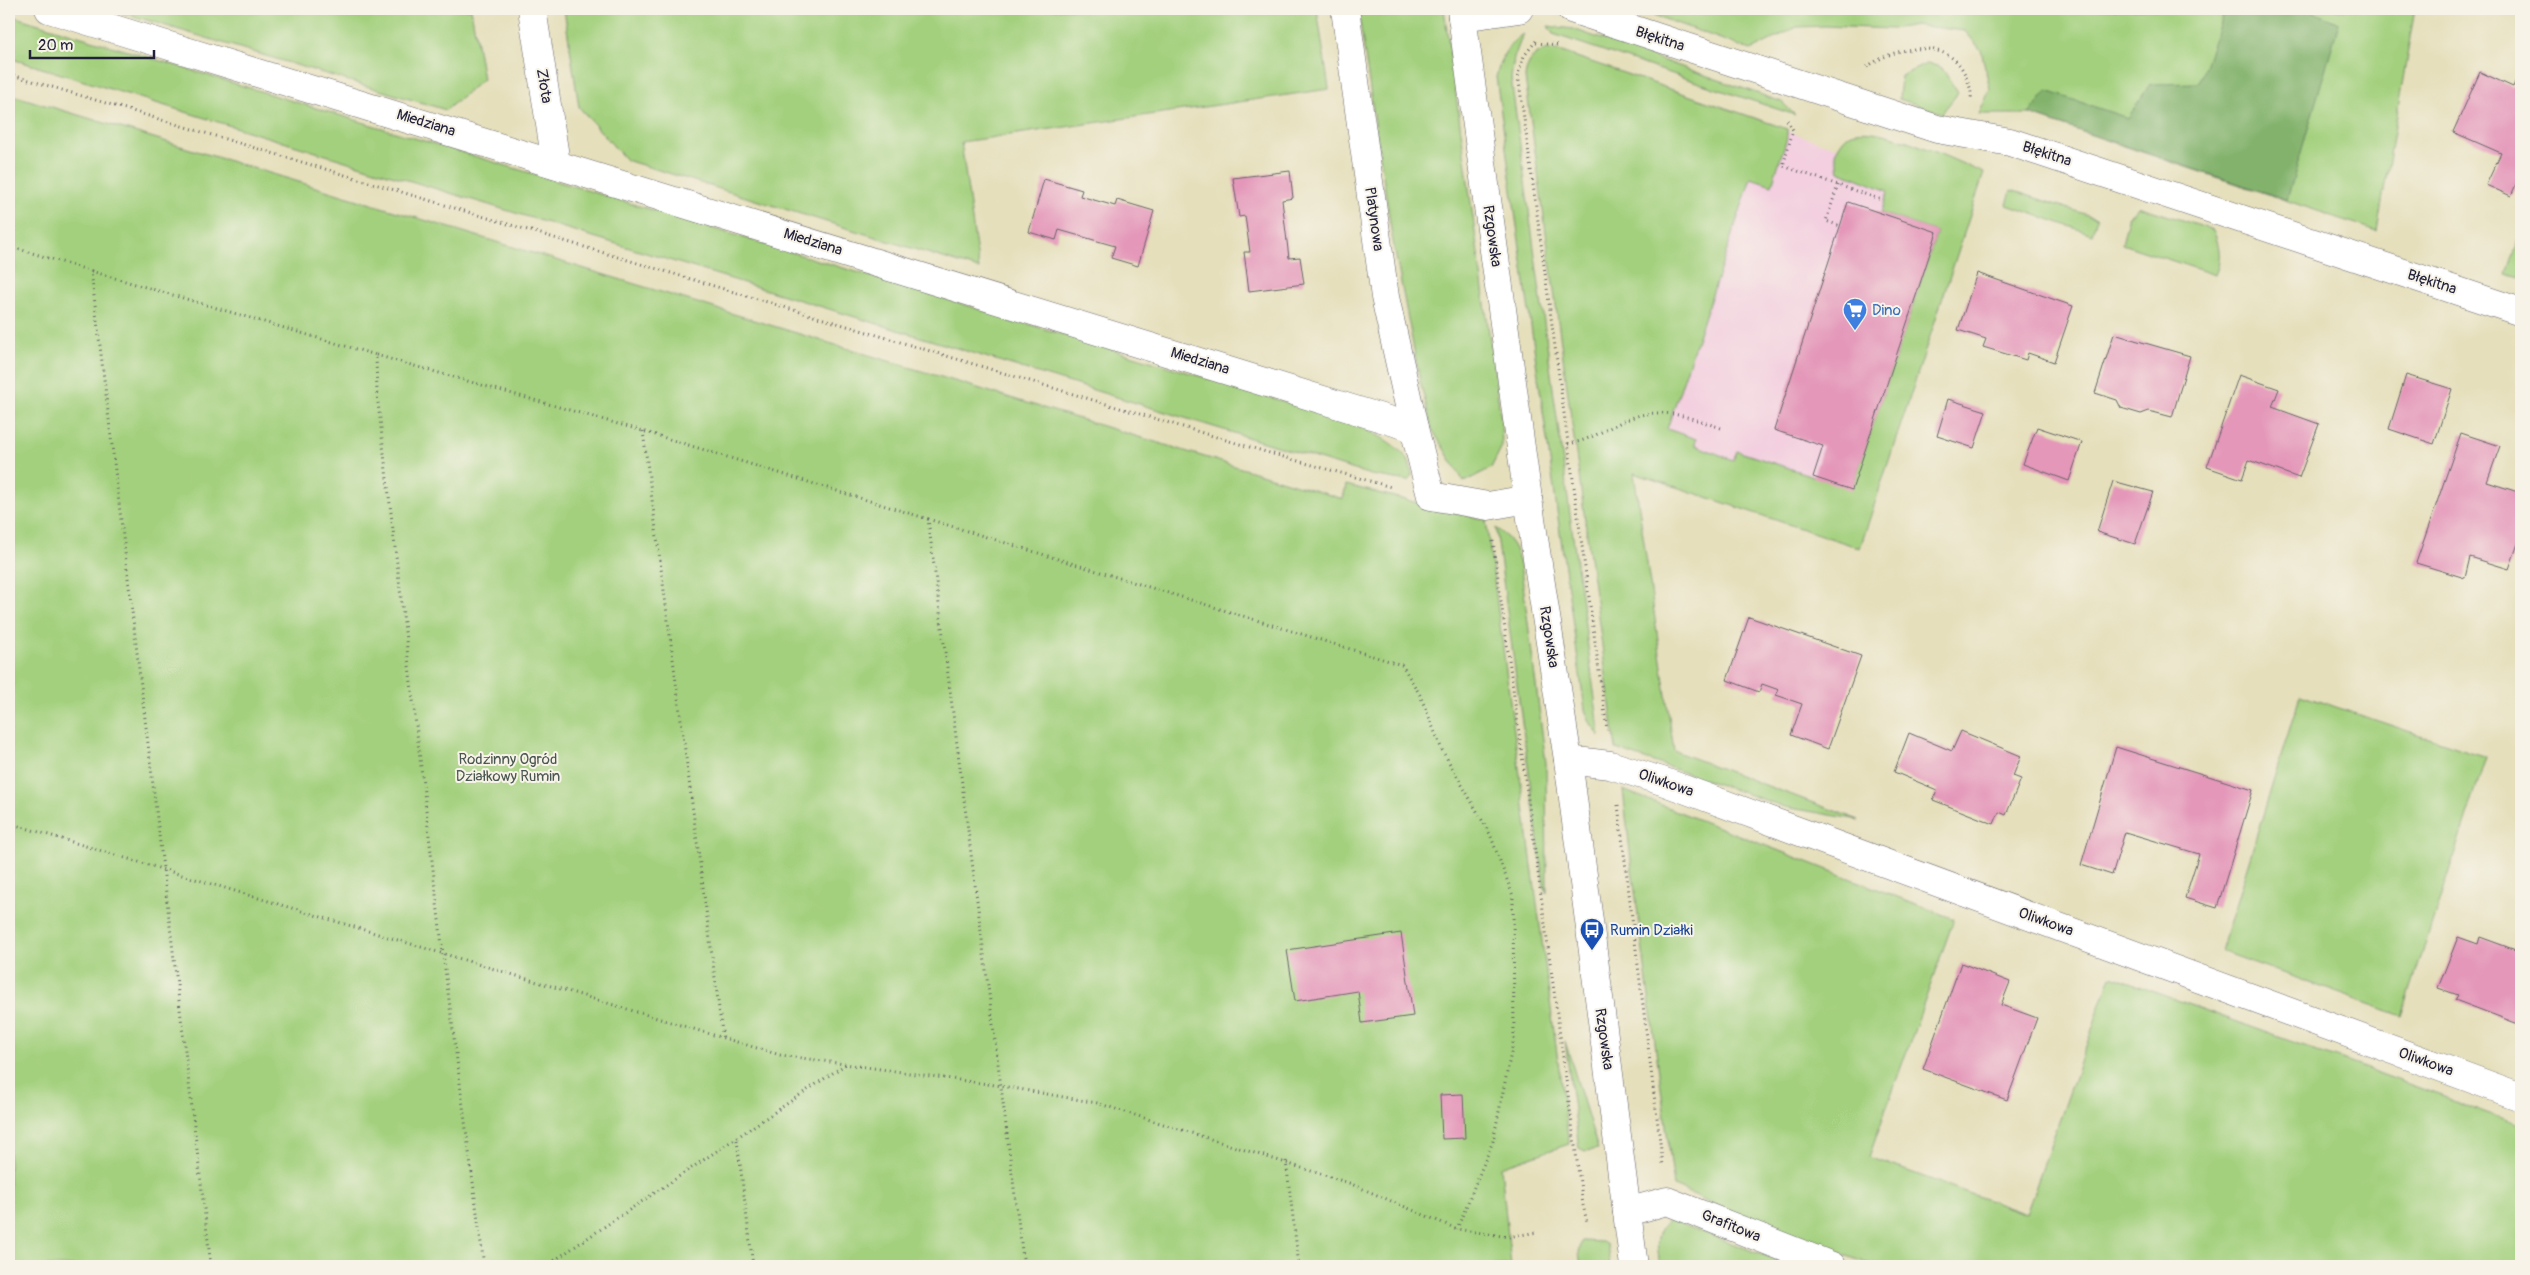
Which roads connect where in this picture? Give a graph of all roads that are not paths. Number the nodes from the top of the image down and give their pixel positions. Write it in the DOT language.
graph roads {
  1 [pos="49,9"];
  2 [pos="532,9"];
  3 [pos="1345,9"];
  4 [pos="1519,9"];
  5 [pos="1570,9"];
  6 [pos="1462,13"];
  7 [pos="556,163"];
  8 [pos="2521,312"];
  9 [pos="1414,428"];
  10 [pos="1528,499"];
  11 [pos="1568,760"];
  12 [pos="2521,1097"];
  13 [pos="1627,1212"];
  14 [pos="1634,1266"];
  15 [pos="1832,1266"];
  1 -- 7 [label="street, Miedziana"];
  2 -- 7 [label="street, Złota"];
  3 -- 9 [label="street, Platynowa"];
  4 -- 6 [label="street"];
  5 -- 8 [label="street, Błękitna"];
  6 -- 10 [label="street, Rzgowska"];
  7 -- 9 [label="street, Miedziana"];
  9 -- 10 [label="street"];
  10 -- 11 [label="street, Rzgowska"];
  11 -- 12 [label="street, Oliwkowa"];
  11 -- 13 [label="street, Rzgowska"];
  13 -- 14 [label="street, Rzgowska"];
  13 -- 15 [label="street, Grafitowa"];
}
